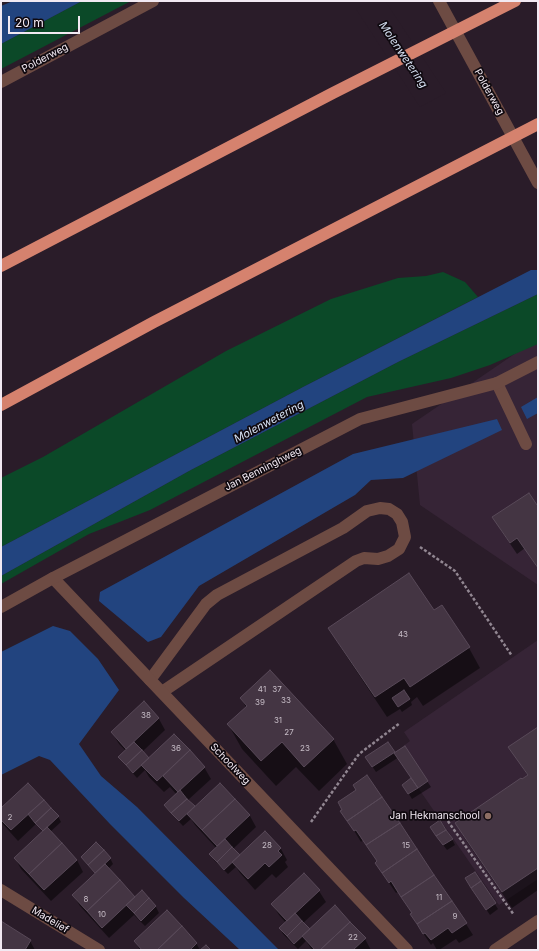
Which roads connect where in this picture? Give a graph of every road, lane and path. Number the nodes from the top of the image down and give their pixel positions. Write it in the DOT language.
graph roads {
  1 [pos="153,1"];
  2 [pos="439,1"];
  3 [pos="515,1"];
  4 [pos="1,82"];
  5 [pos="538,124"];
  6 [pos="538,182"];
  7 [pos="1,266"];
  8 [pos="538,362"];
  9 [pos="497,383"];
  10 [pos="1,404"];
  11 [pos="526,444"];
  12 [pos="405,537"];
  13 [pos="53,578"];
  14 [pos="1,607"];
  15 [pos="512,656"];
  16 [pos="150,680"];
  17 [pos="162,692"];
  18 [pos="400,723"];
  19 [pos="445,817"];
  20 [pos="300,838"];
  21 [pos="1,890"];
  22 [pos="538,921"];
  23 [pos="524,930"];
  24 [pos="99,950"];
  25 [pos="407,950"];
  26 [pos="495,950"];
  1 -- 4 [label="street, Polderweg"];
  2 -- 6 [label="street, Polderweg"];
  3 -- 7 [label="highway"];
  5 -- 10 [label="highway"];
  8 -- 9 [label="street, Jan Benninghweg"];
  9 -- 11 [label="street"];
  9 -- 13 [label="street, Jan Benninghweg"];
  12 -- 15 [label="path"];
  12 -- 16 [label="street"];
  12 -- 17 [label="street"];
  13 -- 14 [label="street, Jan Benninghweg"];
  13 -- 16 [label="street, Schoolweg"];
  16 -- 17 [label="street, Schoolweg"];
  17 -- 20 [label="street, Schoolweg"];
  18 -- 20 [label="path"];
  19 -- 23 [label="path"];
  20 -- 25 [label="street, Schoolweg"];
  21 -- 24 [label="street, Madelief"];
  22 -- 23 [label="street"];
  23 -- 26 [label="street"];
}
